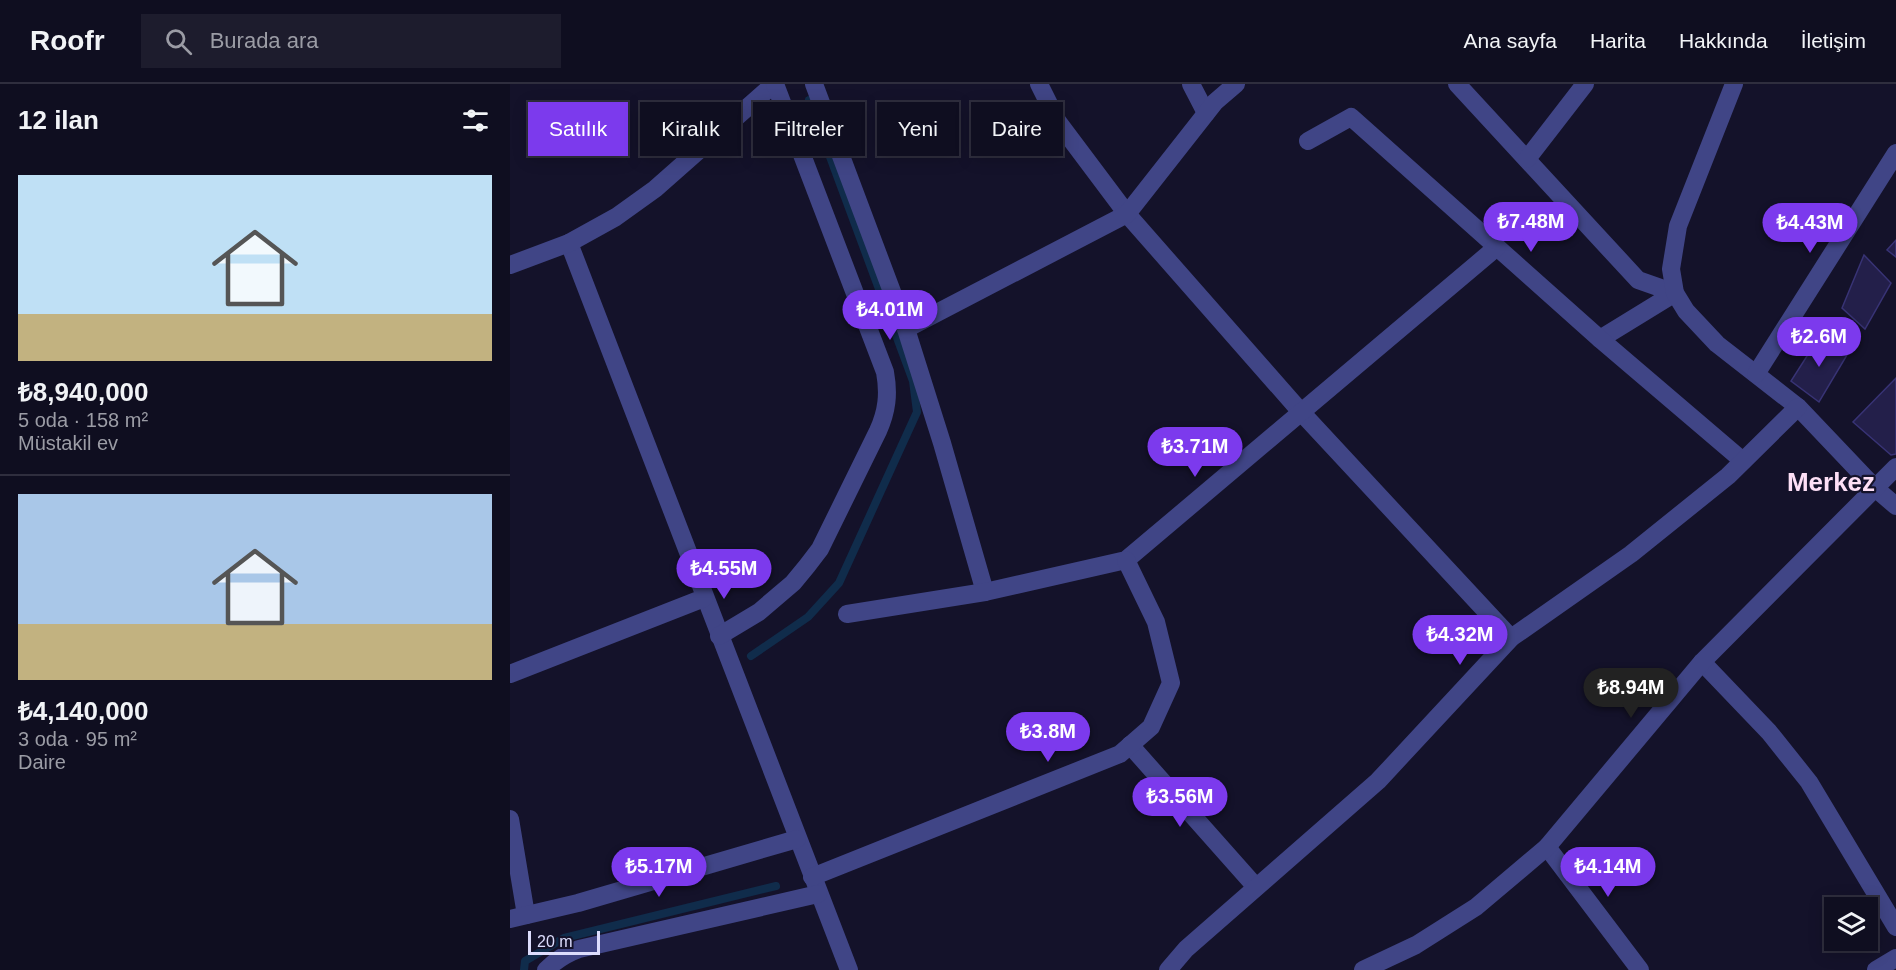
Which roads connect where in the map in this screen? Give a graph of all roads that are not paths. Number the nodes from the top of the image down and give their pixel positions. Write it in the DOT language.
graph roads {
  1 [pos="775,84"];
  2 [pos="814,84"];
  3 [pos="1039,84"];
  4 [pos="1191,84"];
  5 [pos="1236,84"];
  6 [pos="1457,84"];
  7 [pos="1585,84"];
  8 [pos="1734,84"];
  9 [pos="1206,113"];
  10 [pos="1308,141"];
  11 [pos="1896,153"];
  12 [pos="1527,159"];
  13 [pos="1127,214"];
  14 [pos="568,243"];
  15 [pos="1497,247"];
  16 [pos="510,265"];
  17 [pos="1675,293"];
  18 [pos="906,329"];
  19 [pos="1600,339"];
  20 [pos="1756,374"];
  21 [pos="1798,407"];
  22 [pos="1301,412"];
  23 [pos="1743,461"];
  24 [pos="1896,467"];
  25 [pos="1875,488"];
  26 [pos="1896,506"];
  27 [pos="1126,560"];
  28 [pos="985,592"];
  29 [pos="704,598"];
  30 [pos="847,614"];
  31 [pos="719,636"];
  32 [pos="1511,638"];
  33 [pos="1702,662"];
  34 [pos="510,674"];
  35 [pos="1130,745"];
  36 [pos="510,819"];
  37 [pos="797,839"];
  38 [pos="1547,847"];
  39 [pos="815,886"];
  40 [pos="1257,887"];
  41 [pos="518,917"];
  42 [pos="1896,927"];
  43 [pos="1896,958"];
  44 [pos="546,970"];
  45 [pos="849,970"];
  46 [pos="1168,970"];
  47 [pos="1363,970"];
  48 [pos="1640,970"];
  49 [pos="1876,970"];
  1 -- 14 [label="street"];
  1 -- 31 [label="street"];
  2 -- 18 [label="street"];
  3 -- 13 [label="street"];
  4 -- 9 [label="street"];
  5 -- 9 [label="street"];
  6 -- 12 [label="street"];
  7 -- 12 [label="street"];
  8 -- 17 [label="street"];
  9 -- 13 [label="street"];
  10 -- 15 [label="street"];
  11 -- 20 [label="street"];
  12 -- 17 [label="street"];
  13 -- 18 [label="street"];
  13 -- 22 [label="street"];
  14 -- 16 [label="street"];
  14 -- 29 [label="street"];
  15 -- 19 [label="street"];
  15 -- 22 [label="street"];
  17 -- 19 [label="street"];
  17 -- 20 [label="street"];
  18 -- 28 [label="street"];
  19 -- 23 [label="street"];
  20 -- 21 [label="street"];
  21 -- 23 [label="street"];
  21 -- 25 [label="street"];
  22 -- 27 [label="street"];
  22 -- 32 [label="street"];
  23 -- 32 [label="street"];
  24 -- 25 [label="street"];
  25 -- 26 [label="street"];
  25 -- 33 [label="street"];
  27 -- 28 [label="street"];
  27 -- 35 [label="street"];
  28 -- 30 [label="street"];
  29 -- 31 [label="street"];
  29 -- 34 [label="street"];
  31 -- 37 [label="street"];
  32 -- 40 [label="street"];
  33 -- 38 [label="street"];
  33 -- 42 [label="street"];
  35 -- 39 [label="street"];
  35 -- 40 [label="street"];
  36 -- 41 [label="street"];
  37 -- 39 [label="street"];
  37 -- 41 [label="street"];
  38 -- 47 [label="street"];
  38 -- 48 [label="street"];
  39 -- 44 [label="street"];
  39 -- 45 [label="street"];
  40 -- 46 [label="street"];
  43 -- 49 [label="street"];
}
